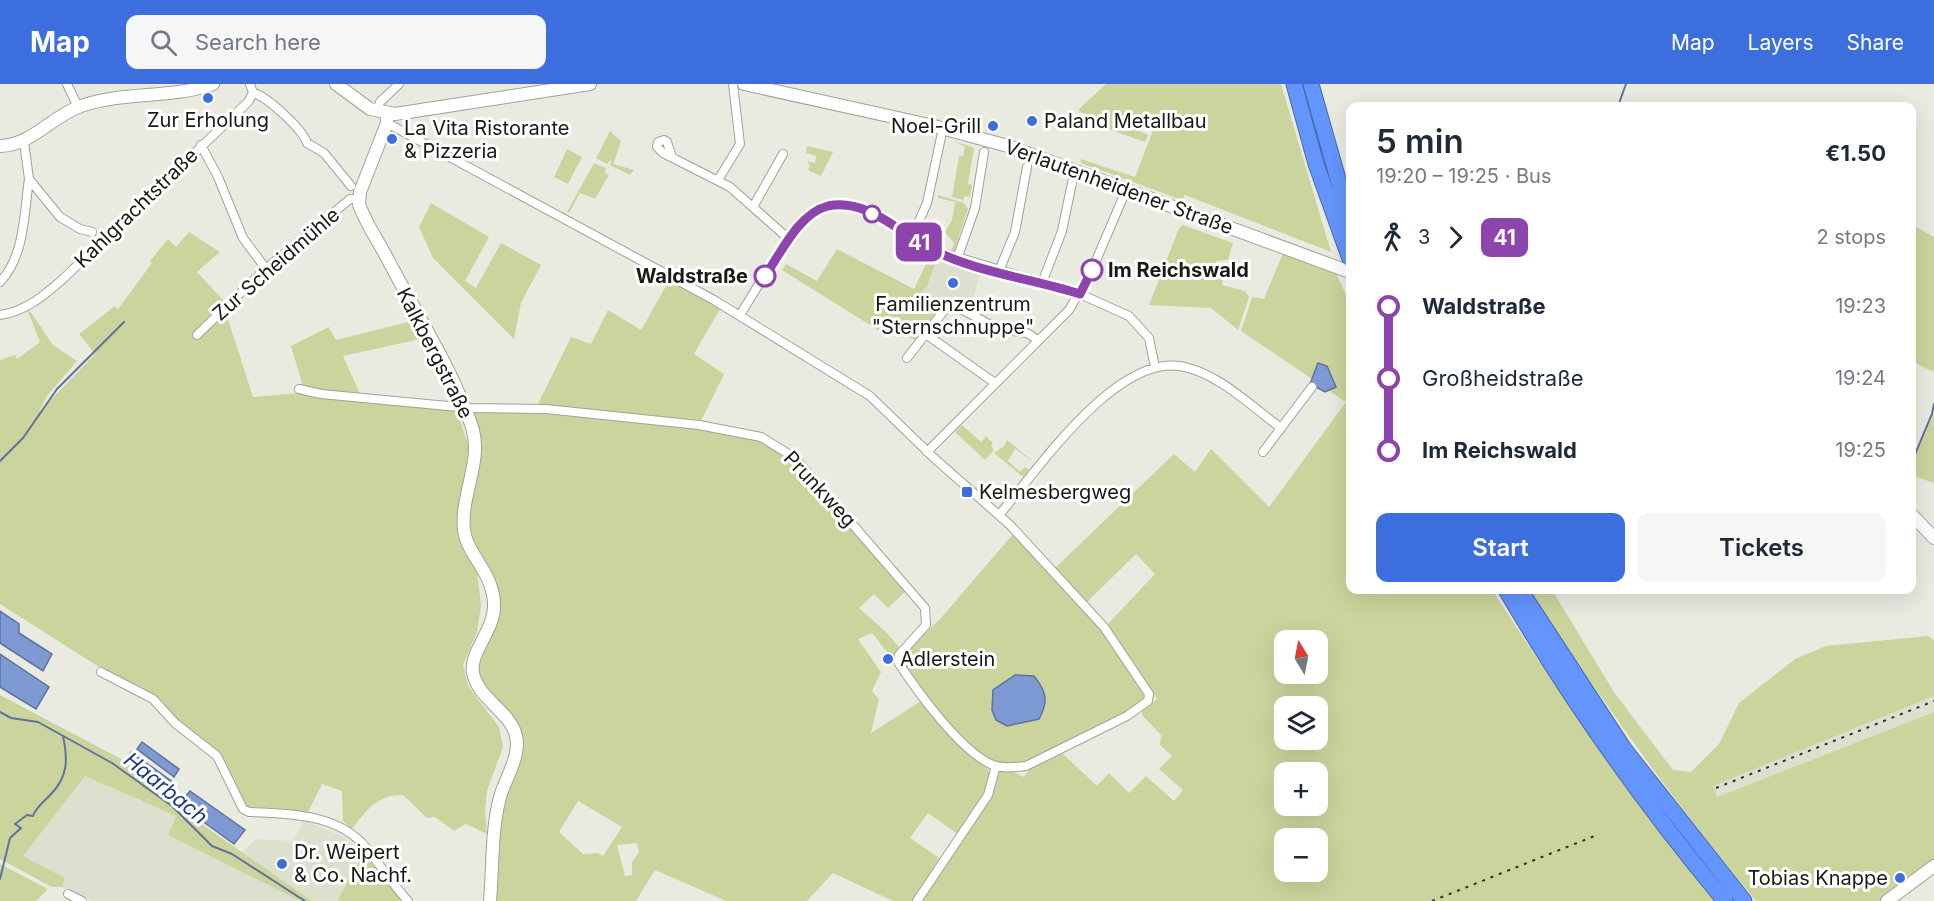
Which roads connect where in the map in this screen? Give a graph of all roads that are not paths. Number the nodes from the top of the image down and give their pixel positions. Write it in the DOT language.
graph roads {
  1 [pos="67,84"];
  2 [pos="213,84"];
  3 [pos="336,84"];
  4 [pos="399,84"];
  5 [pos="590,84"];
  6 [pos="733,84"];
  7 [pos="744,84"];
  8 [pos="1294,84"];
  9 [pos="1311,84"];
  10 [pos="252,89"];
  11 [pos="78,107"];
  12 [pos="384,116"];
  13 [pos="943,128"];
  14 [pos="24,142"];
  15 [pos="201,145"];
  16 [pos="0,146"];
  17 [pos="984,152"];
  18 [pos="783,154"];
  19 [pos="672,156"];
  20 [pos="1028,167"];
  21 [pos="29,179"];
  22 [pos="718,180"];
  23 [pos="1072,183"];
  24 [pos="351,186"];
  25 [pos="1127,188"];
  26 [pos="359,199"];
  27 [pos="753,207"];
  28 [pos="1346,207"];
  29 [pos="92,232"];
  30 [pos="912,237"];
  31 [pos="790,240"];
  32 [pos="1346,248"];
  33 [pos="957,259"];
  34 [pos="266,269"];
  35 [pos="1346,270"];
  36 [pos="999,271"];
  37 [pos="0,282"];
  38 [pos="1042,283"];
  39 [pos="1080,294"];
  40 [pos="0,315"];
  41 [pos="740,315"];
  42 [pos="197,335"];
  43 [pos="927,335"];
  44 [pos="1038,340"];
  45 [pos="907,358"];
  46 [pos="1155,367"];
  47 [pos="995,383"];
  48 [pos="1312,387"];
  49 [pos="299,389"];
  50 [pos="464,407"];
  51 [pos="1281,428"];
  52 [pos="927,452"];
  53 [pos="1263,452"];
  54 [pos="999,515"];
  55 [pos="1916,519"];
  56 [pos="1934,538"];
  57 [pos="1508,594"];
  58 [pos="1522,594"];
  59 [pos="101,672"];
  60 [pos="996,766"];
  61 [pos="1934,866"];
  62 [pos="68,894"];
  63 [pos="82,901"];
  64 [pos="408,901"];
  65 [pos="490,901"];
  66 [pos="917,901"];
  67 [pos="1725,901"];
  68 [pos="1744,901"];
  69 [pos="1887,901"];
  1 -- 11 [label="street"];
  2 -- 11 [label="main road"];
  3 -- 12 [label="main road"];
  4 -- 12 [label="street"];
  5 -- 12 [label="main road"];
  6 -- 22 [label="street"];
  7 -- 13 [label="main road, Verlautenheidener Straße"];
  8 -- 32 [label="highway"];
  9 -- 28 [label="highway"];
  10 -- 15 [label="street, Kahlgrachtstraße"];
  10 -- 24 [label="street"];
  11 -- 14 [label="main road"];
  12 -- 26 [label="main road"];
  12 -- 41 [label="street"];
  13 -- 25 [label="main road, Verlautenheidener Straße"];
  13 -- 30 [label="street"];
  14 -- 16 [label="main road"];
  14 -- 21 [label="street"];
  15 -- 34 [label="street"];
  15 -- 40 [label="street, Kahlgrachtstraße"];
  17 -- 33 [label="street"];
  18 -- 27 [label="street"];
  19 -- 22 [label="street"];
  20 -- 36 [label="street"];
  21 -- 29 [label="street"];
  21 -- 37 [label="street"];
  22 -- 27 [label="street"];
  23 -- 38 [label="street"];
  25 -- 35 [label="main road, Verlautenheidener Straße"];
  25 -- 39 [label="street"];
  26 -- 34 [label="street, Zur Scheidmühle"];
  26 -- 50 [label="main road, Kalkbergstraße"];
  27 -- 31 [label="street"];
  30 -- 31 [label="street"];
  30 -- 33 [label="street"];
  31 -- 41 [label="street"];
  33 -- 36 [label="street"];
  34 -- 42 [label="street, Zur Scheidmühle"];
  36 -- 38 [label="street"];
  38 -- 39 [label="street"];
  39 -- 44 [label="street"];
  39 -- 46 [label="street"];
  41 -- 52 [label="street"];
  43 -- 44 [label="street"];
  43 -- 45 [label="street"];
  43 -- 47 [label="street"];
  44 -- 47 [label="street"];
  46 -- 51 [label="street"];
  46 -- 54 [label="street"];
  47 -- 52 [label="street"];
  48 -- 51 [label="street"];
  49 -- 50 [label="street, Prunkweg"];
  50 -- 60 [label="street, Prunkweg"];
  50 -- 65 [label="main road, Kalkbergstraße"];
  51 -- 53 [label="street"];
  52 -- 54 [label="street"];
  54 -- 60 [label="street"];
  55 -- 56 [label="main road"];
  57 -- 67 [label="highway"];
  58 -- 68 [label="highway"];
  59 -- 64 [label="street"];
  60 -- 66 [label="street"];
  61 -- 69 [label="main road"];
  62 -- 63 [label="street"];
}
